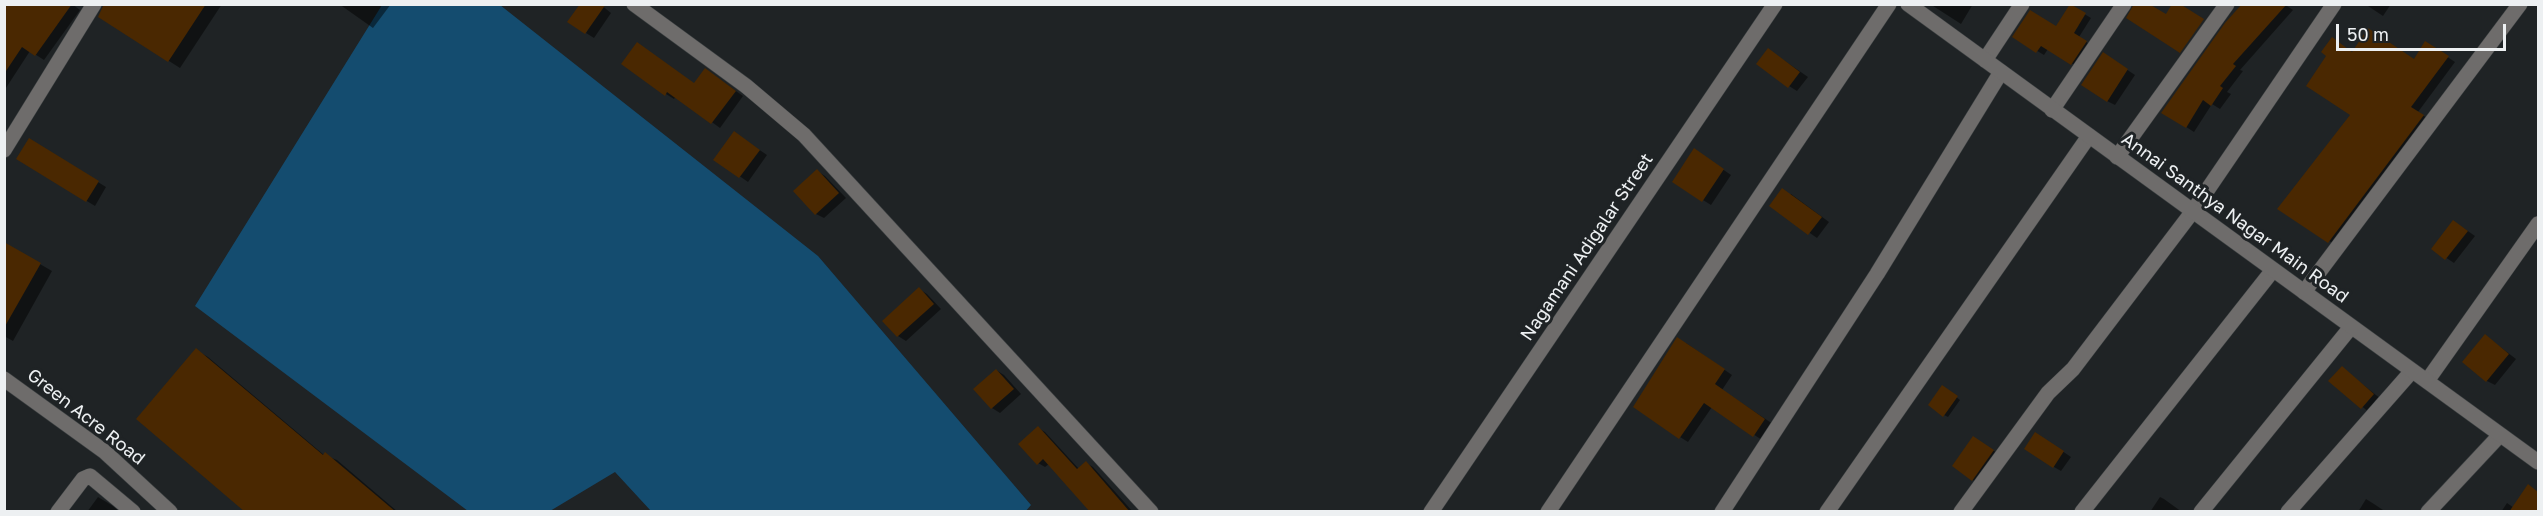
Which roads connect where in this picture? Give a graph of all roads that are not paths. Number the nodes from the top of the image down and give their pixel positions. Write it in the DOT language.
graph roads {
  1 [pos="94,4"];
  2 [pos="633,4"];
  3 [pos="1775,4"];
  4 [pos="1889,4"];
  5 [pos="1908,4"];
  6 [pos="2022,4"];
  7 [pos="2124,4"];
  8 [pos="2227,4"];
  9 [pos="2334,4"];
  10 [pos="2520,4"];
  11 [pos="1985,60"];
  12 [pos="2001,72"];
  13 [pos="2052,110"];
  14 [pos="2089,136"];
  15 [pos="6,143"];
  16 [pos="2117,157"];
  17 [pos="2193,211"];
  18 [pos="2538,224"];
  19 [pos="2273,270"];
  20 [pos="2304,292"];
  21 [pos="2351,327"];
  22 [pos="2412,371"];
  23 [pos="4,379"];
  24 [pos="2427,381"];
  25 [pos="2500,435"];
  26 [pos="2538,460"];
  27 [pos="58,512"];
  28 [pos="133,512"];
  29 [pos="170,512"];
  30 [pos="1151,512"];
  31 [pos="1431,512"];
  32 [pos="1548,512"];
  33 [pos="1722,512"];
  34 [pos="1827,512"];
  35 [pos="1961,512"];
  36 [pos="2082,512"];
  37 [pos="2201,512"];
  38 [pos="2288,512"];
  39 [pos="2428,512"];
  1 -- 15 [label="street"];
  2 -- 30 [label="street"];
  3 -- 31 [label="street, Nagamani Adigalar Street"];
  4 -- 32 [label="street"];
  5 -- 11 [label="street, Annai Santhya Nagar Main Road"];
  6 -- 11 [label="street"];
  7 -- 13 [label="street"];
  8 -- 16 [label="street"];
  9 -- 17 [label="street"];
  10 -- 20 [label="street"];
  11 -- 12 [label="street, Annai Santhya Nagar Main Road"];
  12 -- 13 [label="street, Annai Santhya Nagar Main Road"];
  12 -- 33 [label="street"];
  13 -- 14 [label="street, Annai Santhya Nagar Main Road"];
  14 -- 16 [label="street, Annai Santhya Nagar Main Road"];
  14 -- 34 [label="street"];
  16 -- 17 [label="street, Annai Santhya Nagar Main Road"];
  17 -- 19 [label="street, Annai Santhya Nagar Main Road"];
  17 -- 35 [label="street"];
  18 -- 24 [label="street"];
  19 -- 20 [label="street, Annai Santhya Nagar Main Road"];
  19 -- 36 [label="street"];
  20 -- 21 [label="street, Annai Santhya Nagar Main Road"];
  21 -- 22 [label="street, Annai Santhya Nagar Main Road"];
  21 -- 37 [label="street"];
  22 -- 24 [label="street, Annai Santhya Nagar Main Road"];
  22 -- 38 [label="street"];
  23 -- 29 [label="street, Green Acre Road"];
  24 -- 25 [label="street, Annai Santhya Nagar Main Road"];
  25 -- 26 [label="street, Annai Santhya Nagar Main Road"];
  25 -- 39 [label="street"];
  27 -- 28 [label="street"];
}
